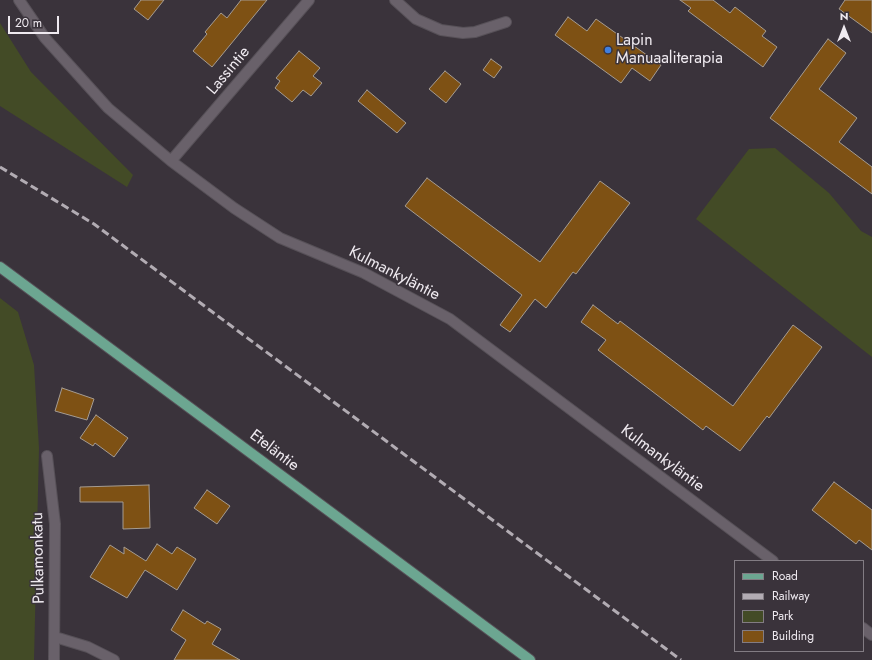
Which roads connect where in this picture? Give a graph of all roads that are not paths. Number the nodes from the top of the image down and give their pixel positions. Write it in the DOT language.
graph roads {
  1 [pos="19,0"];
  2 [pos="309,0"];
  3 [pos="395,0"];
  4 [pos="506,22"];
  5 [pos="172,161"];
  6 [pos="0,267"];
  7 [pos="47,456"];
  8 [pos="772,560"];
  9 [pos="864,629"];
  10 [pos="872,635"];
  11 [pos="55,637"];
  12 [pos="54,660"];
  13 [pos="114,660"];
  14 [pos="530,660"];
  1 -- 5 [label="street, Kulmankyläntie"];
  2 -- 5 [label="street, Lassintie"];
  3 -- 4 [label="street"];
  5 -- 8 [label="street, Kulmankyläntie"];
  6 -- 14 [label="main road, Eteläntie"];
  7 -- 11 [label="street, Pulkamonkatu"];
  9 -- 10 [label="street"];
  11 -- 12 [label="street, Pulkamonkatu"];
  11 -- 13 [label="street"];
}
